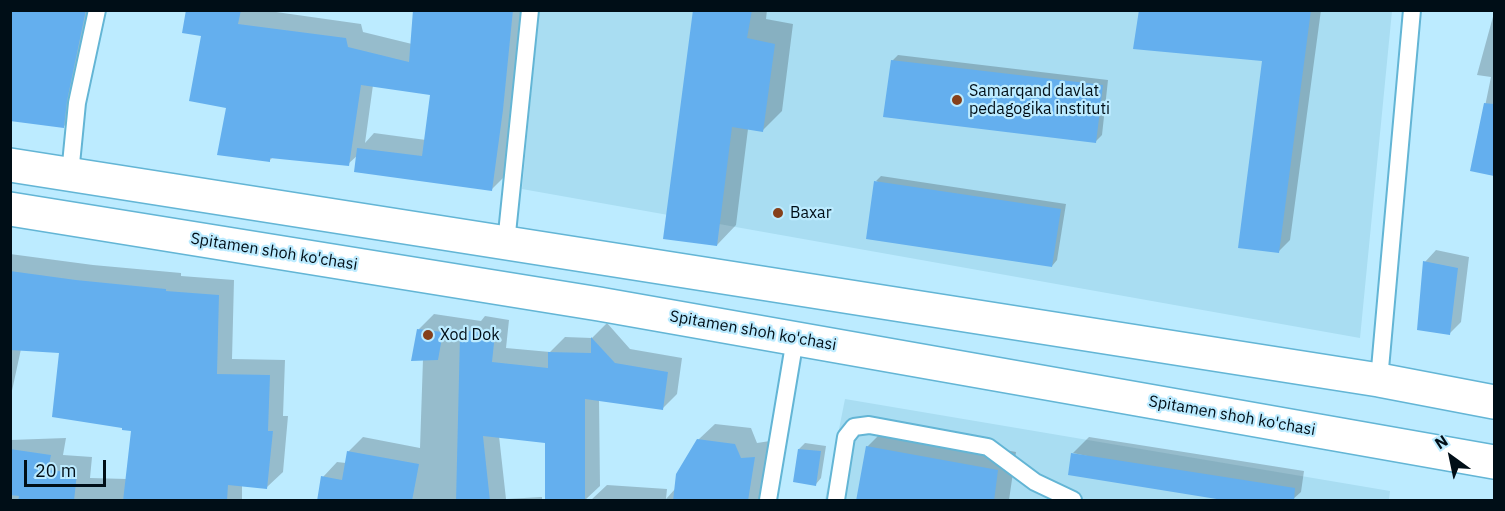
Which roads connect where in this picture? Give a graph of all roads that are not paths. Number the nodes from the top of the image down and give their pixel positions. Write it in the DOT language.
graph roads {
  1 [pos="97,10"];
  2 [pos="530,10"];
  3 [pos="1412,10"];
  4 [pos="10,165"];
  5 [pos="69,174"];
  6 [pos="10,209"];
  7 [pos="506,243"];
  8 [pos="795,339"];
  9 [pos="1379,380"];
  10 [pos="1494,402"];
  11 [pos="1494,462"];
  12 [pos="768,501"];
  13 [pos="836,501"];
  14 [pos="1073,501"];
  1 -- 5 [label="lane"];
  2 -- 7 [label="lane"];
  3 -- 9 [label="lane"];
  4 -- 5 [label="main road"];
  5 -- 7 [label="main road"];
  6 -- 8 [label="main road, Spitamen shoh ko'chasi"];
  7 -- 9 [label="main road"];
  8 -- 11 [label="main road, Spitamen shoh ko'chasi"];
  8 -- 12 [label="lane"];
  9 -- 10 [label="main road"];
  13 -- 14 [label="lane"];
}
